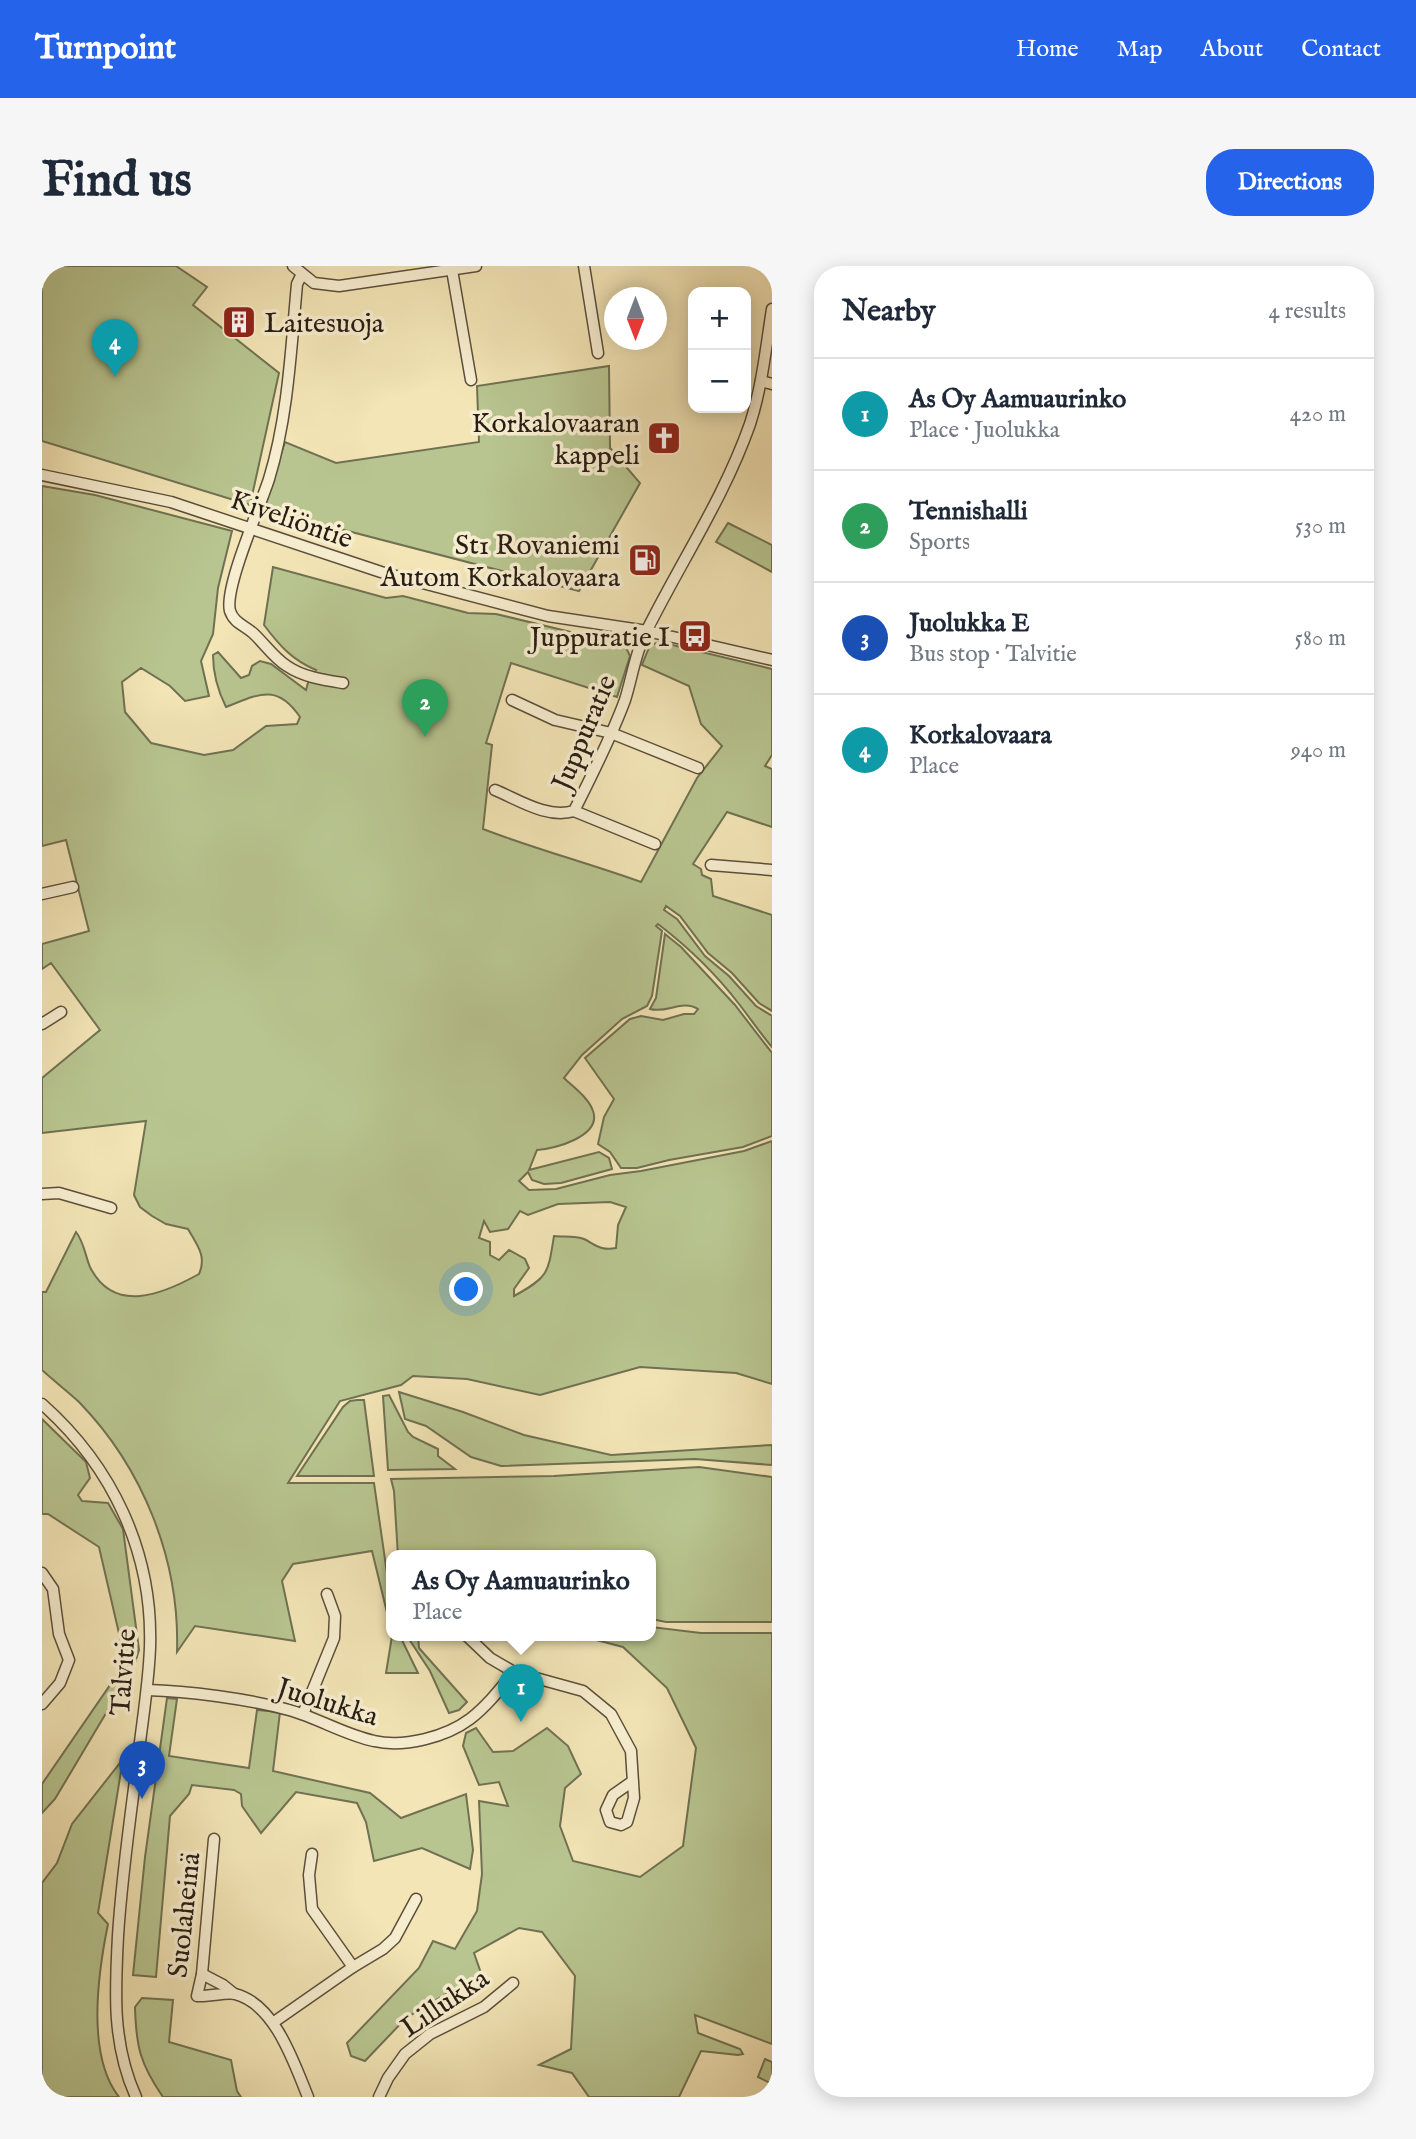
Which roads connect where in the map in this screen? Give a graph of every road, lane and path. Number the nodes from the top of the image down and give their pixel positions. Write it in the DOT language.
graph roads {
  1 [pos="293,266"];
  2 [pos="476,266"];
  3 [pos="584,266"];
  4 [pos="452,270"];
  5 [pos="302,274"];
  6 [pos="772,309"];
  7 [pos="598,353"];
  8 [pos="471,380"];
  9 [pos="761,381"];
  10 [pos="772,384"];
  11 [pos="42,475"];
  12 [pos="251,528"];
  13 [pos="647,631"];
  14 [pos="772,660"];
  15 [pos="343,683"];
  16 [pos="512,700"];
  17 [pos="611,733"];
  18 [pos="698,768"];
  19 [pos="495,790"];
  20 [pos="574,811"];
  21 [pos="655,844"];
  22 [pos="711,865"];
  23 [pos="772,870"];
  24 [pos="73,887"];
  25 [pos="42,894"];
  26 [pos="61,1012"];
  27 [pos="42,1024"];
  28 [pos="42,1194"];
  29 [pos="111,1208"];
  30 [pos="42,1404"];
  31 [pos="42,1573"];
  32 [pos="327,1594"];
  33 [pos="472,1641"];
  34 [pos="514,1672"];
  35 [pos="147,1690"];
  36 [pos="42,1704"];
  37 [pos="303,1714"];
  38 [pos="633,1781"];
  39 [pos="214,1839"];
  40 [pos="312,1854"];
  41 [pos="416,1899"];
  42 [pos="353,1967"];
  43 [pos="202,1974"];
  44 [pos="513,1983"];
  45 [pos="233,1993"];
  46 [pos="274,2022"];
  47 [pos="136,2097"];
  48 [pos="309,2097"];
  49 [pos="379,2097"];
  1 -- 5 [label="street"];
  2 -- 4 [label="street"];
  3 -- 7 [label="street"];
  4 -- 5 [label="street"];
  4 -- 8 [label="street"];
  5 -- 12 [label="street"];
  6 -- 9 [label="street, Juppuratie"];
  9 -- 10 [label="street"];
  9 -- 13 [label="street, Juppuratie"];
  11 -- 12 [label="street, Kiveliöntie"];
  12 -- 13 [label="street, Kiveliöntie"];
  12 -- 15 [label="street"];
  13 -- 14 [label="street, Kiveliöntie"];
  13 -- 17 [label="street, Juppuratie"];
  16 -- 17 [label="street"];
  17 -- 18 [label="street"];
  17 -- 20 [label="street, Juppuratie"];
  19 -- 20 [label="street, Juppuratie"];
  20 -- 21 [label="street"];
  22 -- 23 [label="street"];
  24 -- 25 [label="street"];
  26 -- 27 [label="street"];
  28 -- 29 [label="street"];
  30 -- 35 [label="street, Talvitie"];
  31 -- 36 [label="street"];
  32 -- 37 [label="street"];
  33 -- 34 [label="street"];
  34 -- 37 [label="street, Juolukka"];
  34 -- 38 [label="street"];
  35 -- 37 [label="street, Juolukka"];
  35 -- 47 [label="street, Talvitie"];
  39 -- 43 [label="street, Suolaheinä"];
  40 -- 42 [label="street"];
  41 -- 42 [label="street"];
  42 -- 46 [label="street"];
  43 -- 45 [label="street"];
  43 -- 45 [label="street, Suolaheinä"];
  44 -- 49 [label="street, Lillukka"];
  45 -- 46 [label="street"];
  46 -- 48 [label="street"];
}
